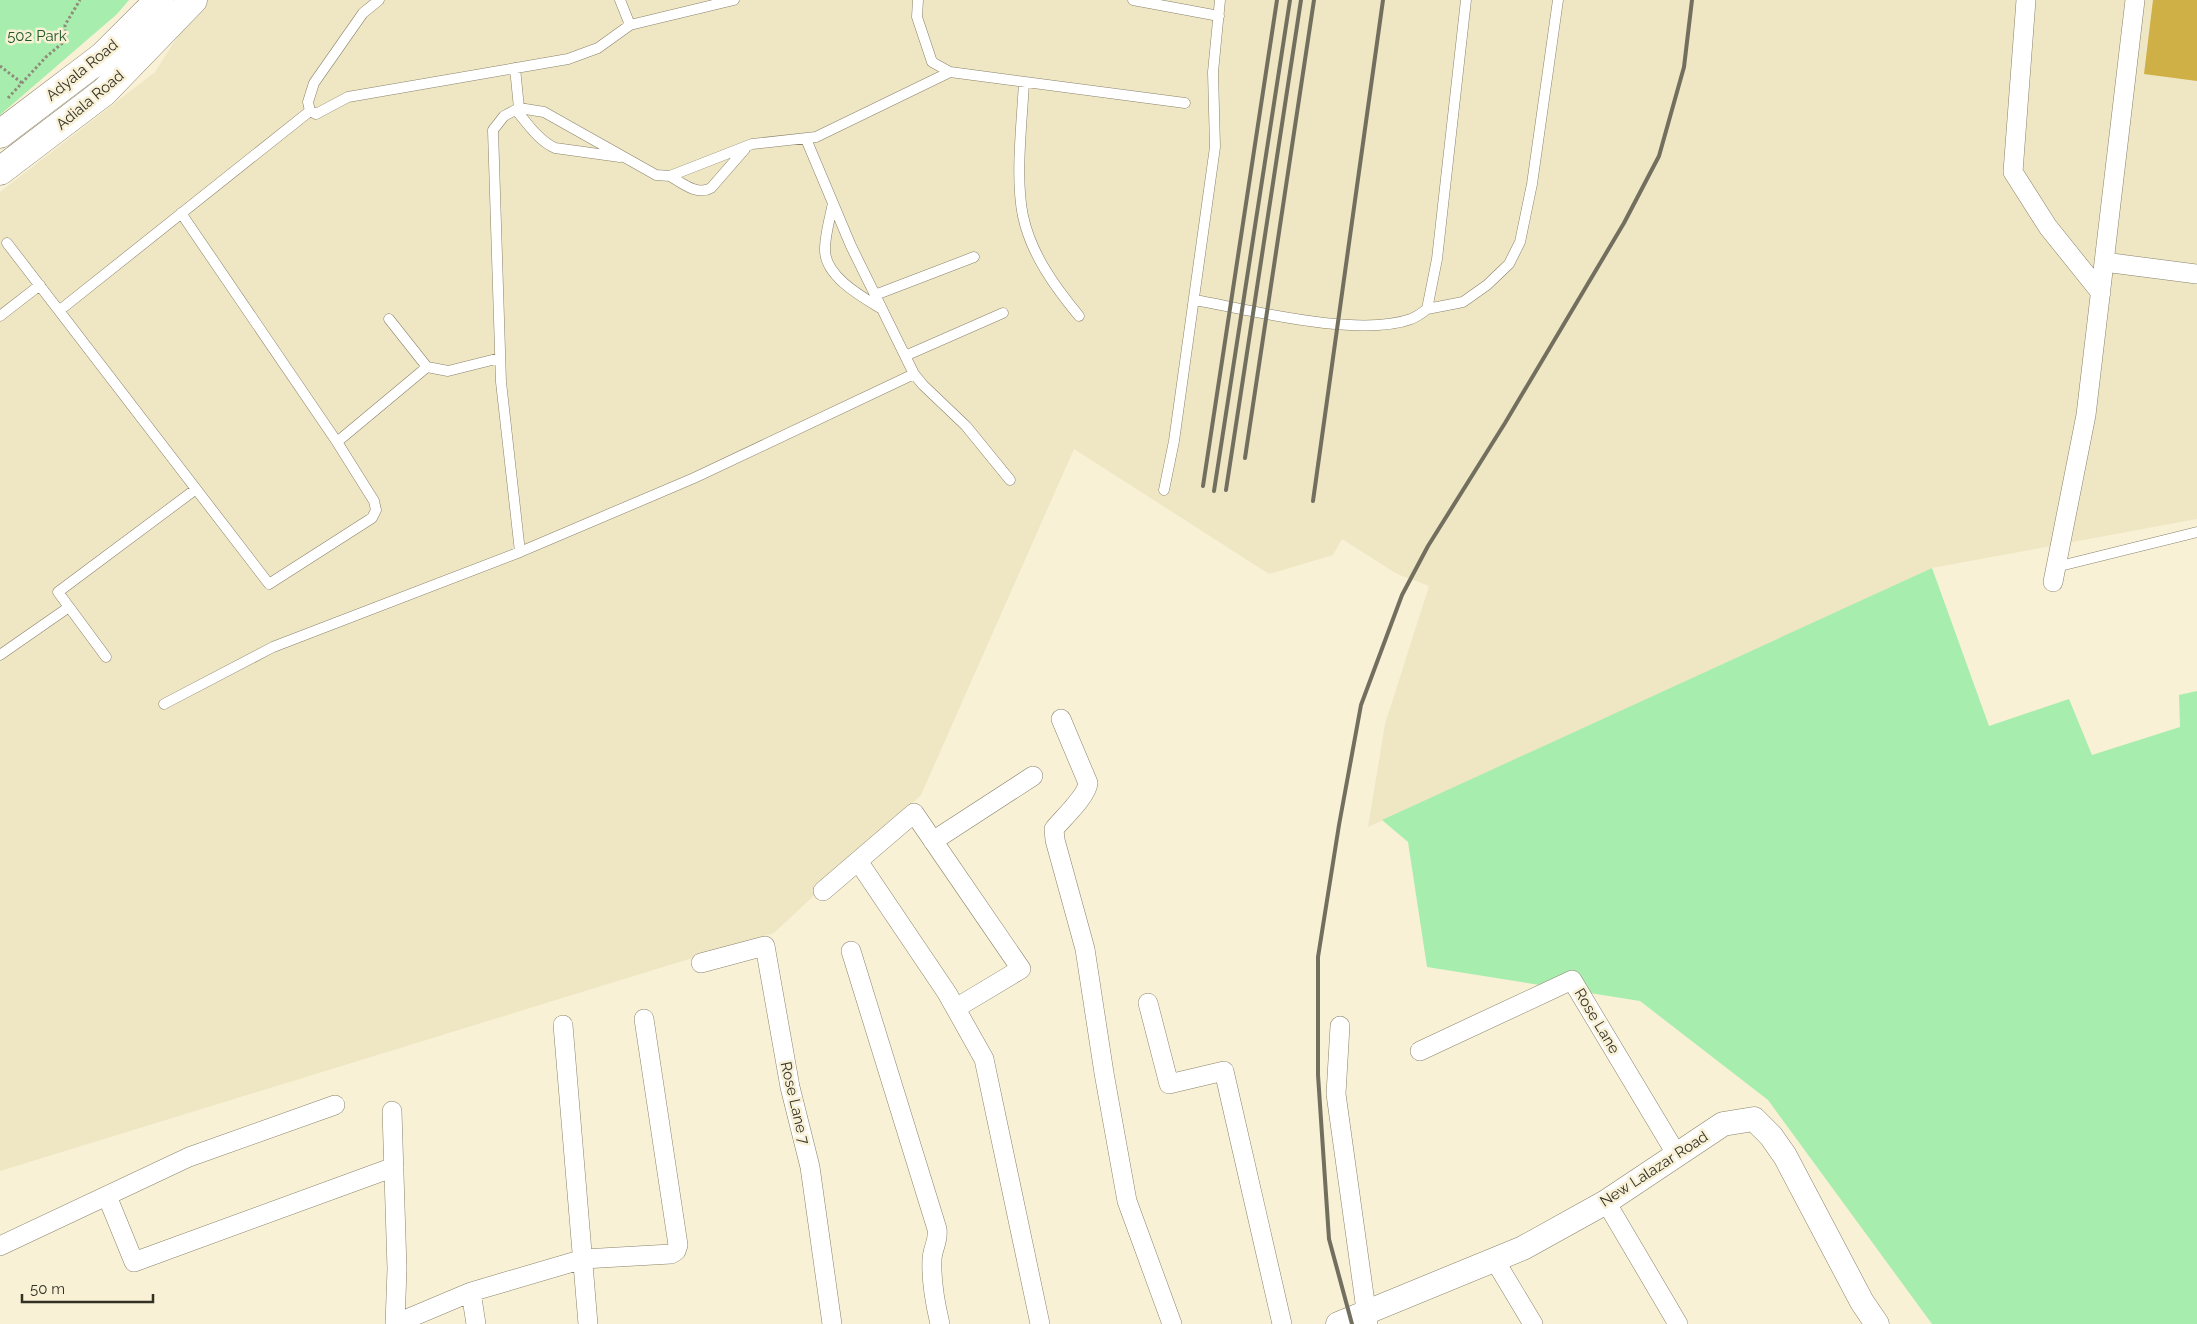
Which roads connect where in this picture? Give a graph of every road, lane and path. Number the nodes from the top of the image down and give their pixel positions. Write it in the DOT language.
graph roads {
  1 [pos="80,0"];
  2 [pos="159,0"];
  3 [pos="193,0"];
  4 [pos="379,0"];
  5 [pos="620,0"];
  6 [pos="734,0"];
  7 [pos="918,0"];
  8 [pos="1132,0"];
  9 [pos="1220,0"];
  10 [pos="1466,0"];
  11 [pos="1558,0"];
  12 [pos="2026,0"];
  13 [pos="2132,0"];
  14 [pos="1219,16"];
  15 [pos="630,25"];
  16 [pos="0,66"];
  17 [pos="515,68"];
  18 [pos="950,72"];
  19 [pos="1024,82"];
  20 [pos="22,83"];
  21 [pos="4,103"];
  22 [pos="1185,103"];
  23 [pos="518,109"];
  24 [pos="310,111"];
  25 [pos="0,134"];
  26 [pos="806,139"];
  27 [pos="748,146"];
  28 [pos="626,157"];
  29 [pos="0,171"];
  30 [pos="670,176"];
  31 [pos="833,202"];
  32 [pos="182,213"];
  33 [pos="7,243"];
  34 [pos="974,257"];
  35 [pos="2104,262"];
  36 [pos="2197,274"];
  37 [pos="40,285"];
  38 [pos="2101,293"];
  39 [pos="876,295"];
  40 [pos="1195,300"];
  41 [pos="60,310"];
  42 [pos="883,310"];
  43 [pos="1427,310"];
  44 [pos="1003,313"];
  45 [pos="0,316"];
  46 [pos="1079,316"];
  47 [pos="389,319"];
  48 [pos="905,356"];
  49 [pos="500,358"];
  50 [pos="427,366"];
  51 [pos="914,374"];
  52 [pos="337,442"];
  53 [pos="1010,480"];
  54 [pos="196,489"];
  55 [pos="1164,490"];
  56 [pos="2197,532"];
  57 [pos="520,552"];
  58 [pos="2055,575"];
  59 [pos="68,608"];
  60 [pos="0,655"];
  61 [pos="106,657"];
  62 [pos="164,704"];
  63 [pos="1061,719"];
  64 [pos="1033,776"];
  65 [pos="932,841"];
  66 [pos="858,861"];
  67 [pos="823,891"];
  68 [pos="851,951"];
  69 [pos="701,963"];
  70 [pos="1148,1003"];
  71 [pos="956,1008"];
  72 [pos="644,1019"];
  73 [pos="563,1025"];
  74 [pos="1340,1026"];
  75 [pos="1420,1051"];
  76 [pos="335,1105"];
  77 [pos="392,1112"];
  78 [pos="1676,1155"];
  79 [pos="394,1167"];
  80 [pos="107,1196"];
  81 [pos="1606,1202"];
  82 [pos="0,1246"];
  83 [pos="582,1259"];
  84 [pos="1494,1260"];
  85 [pos="470,1292"];
  86 [pos="1367,1318"];
  87 [pos="395,1324"];
  88 [pos="476,1324"];
  89 [pos="588,1324"];
  90 [pos="832,1324"];
  91 [pos="940,1324"];
  92 [pos="1040,1324"];
  93 [pos="1172,1324"];
  94 [pos="1282,1324"];
  95 [pos="1338,1324"];
  96 [pos="1533,1324"];
  97 [pos="1678,1324"];
  98 [pos="1877,1324"];
  1 -- 20 [label="path"];
  2 -- 25 [label="main road, Adyala Road"];
  3 -- 29 [label="main road, Adiala Road"];
  4 -- 24 [label="lane"];
  5 -- 15 [label="lane"];
  6 -- 15 [label="lane"];
  7 -- 18 [label="lane"];
  8 -- 14 [label="lane"];
  9 -- 14 [label="lane"];
  10 -- 43 [label="lane"];
  11 -- 43 [label="lane"];
  12 -- 38 [label="street"];
  13 -- 35 [label="street"];
  14 -- 40 [label="lane"];
  15 -- 17 [label="lane"];
  16 -- 20 [label="path"];
  17 -- 23 [label="lane"];
  17 -- 24 [label="lane"];
  18 -- 19 [label="lane"];
  18 -- 26 [label="lane"];
  19 -- 22 [label="lane"];
  19 -- 46 [label="lane"];
  20 -- 21 [label="path"];
  23 -- 28 [label="lane"];
  23 -- 28 [label="lane"];
  23 -- 49 [label="lane"];
  24 -- 32 [label="lane"];
  26 -- 27 [label="lane"];
  26 -- 31 [label="lane"];
  27 -- 30 [label="lane"];
  27 -- 30 [label="lane"];
  28 -- 30 [label="lane"];
  31 -- 39 [label="lane"];
  31 -- 42 [label="lane"];
  32 -- 41 [label="lane"];
  32 -- 52 [label="lane"];
  33 -- 37 [label="lane"];
  34 -- 39 [label="lane"];
  35 -- 36 [label="street"];
  35 -- 38 [label="street"];
  37 -- 41 [label="lane"];
  37 -- 45 [label="lane"];
  38 -- 58 [label="street"];
  39 -- 42 [label="lane"];
  40 -- 43 [label="lane"];
  40 -- 55 [label="lane"];
  41 -- 54 [label="lane"];
  42 -- 48 [label="lane"];
  44 -- 48 [label="lane"];
  47 -- 50 [label="lane"];
  48 -- 51 [label="lane"];
  49 -- 50 [label="lane"];
  49 -- 57 [label="lane"];
  50 -- 52 [label="lane"];
  51 -- 53 [label="lane"];
  51 -- 57 [label="lane"];
  52 -- 54 [label="lane"];
  54 -- 59 [label="lane"];
  56 -- 58 [label="lane"];
  57 -- 62 [label="lane"];
  59 -- 60 [label="lane"];
  59 -- 61 [label="lane"];
  63 -- 93 [label="street"];
  64 -- 65 [label="street"];
  65 -- 66 [label="street"];
  65 -- 71 [label="street"];
  66 -- 67 [label="street"];
  66 -- 71 [label="street"];
  68 -- 91 [label="street"];
  69 -- 90 [label="street, Rose Lane 7"];
  70 -- 94 [label="street"];
  71 -- 92 [label="street"];
  72 -- 83 [label="street"];
  73 -- 83 [label="street"];
  74 -- 86 [label="street"];
  75 -- 78 [label="street, Rose Lane"];
  76 -- 80 [label="street"];
  77 -- 79 [label="street"];
  78 -- 81 [label="street, New Lalazar Road"];
  78 -- 98 [label="street, New Lalazar Road"];
  79 -- 80 [label="street"];
  79 -- 87 [label="street"];
  80 -- 82 [label="street"];
  81 -- 84 [label="street, New Lalazar Road"];
  81 -- 97 [label="street"];
  83 -- 85 [label="street"];
  83 -- 89 [label="street"];
  84 -- 86 [label="street, New Lalazar Road"];
  84 -- 96 [label="street"];
  85 -- 87 [label="street"];
  85 -- 88 [label="street"];
  86 -- 95 [label="street, New Lalazar Road"];
}
